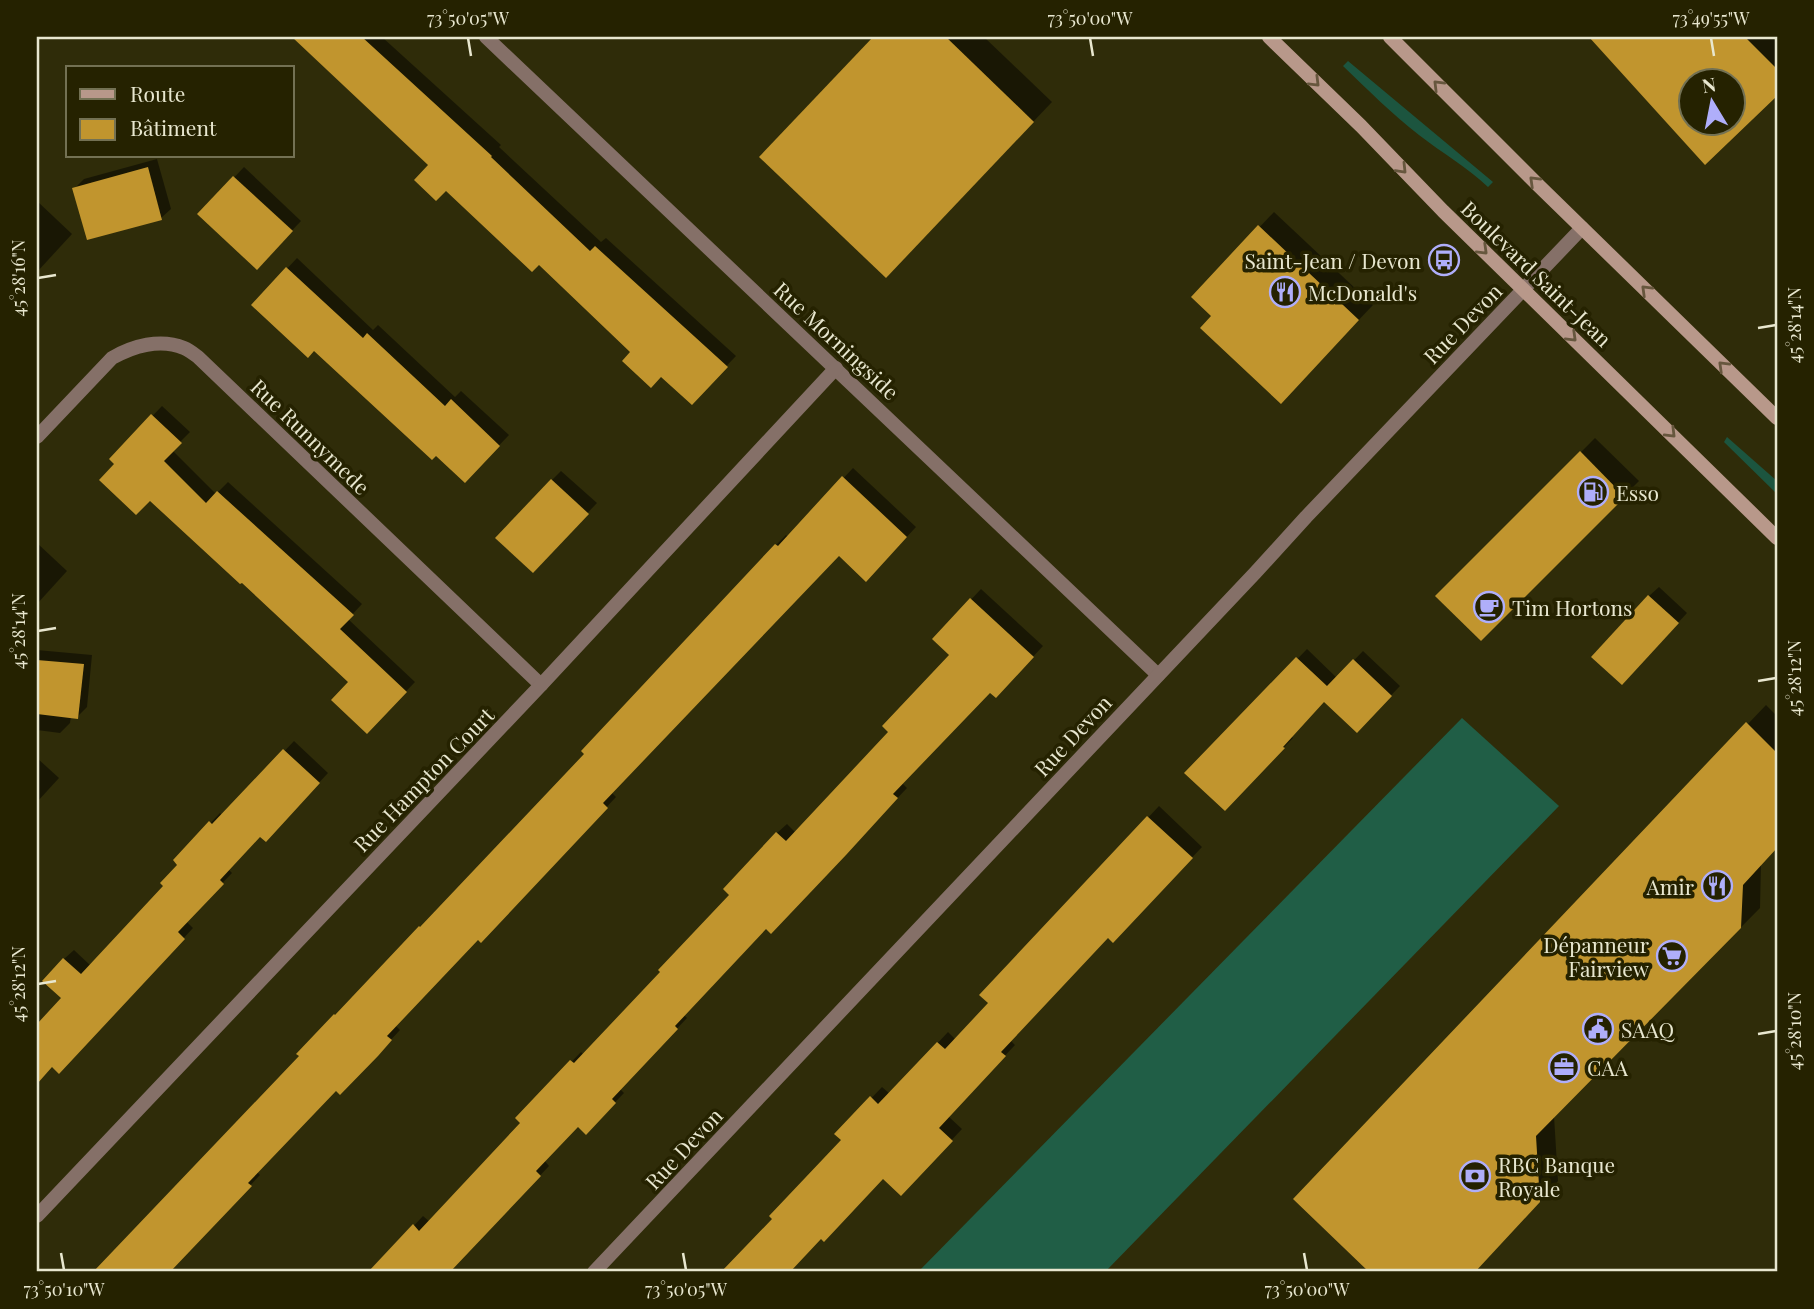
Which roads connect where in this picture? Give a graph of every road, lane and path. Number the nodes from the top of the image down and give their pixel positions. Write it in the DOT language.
graph roads {
  1 [pos="486,37"];
  2 [pos="1269,37"];
  3 [pos="1390,37"];
  4 [pos="1582,228"];
  5 [pos="1523,289"];
  6 [pos="836,368"];
  7 [pos="1777,418"];
  8 [pos="37,437"];
  9 [pos="1777,538"];
  10 [pos="1158,675"];
  11 [pos="541,685"];
  12 [pos="37,1216"];
  13 [pos="594,1272"];
  1 -- 6 [label="street, Rue Morningside"];
  2 -- 5 [label="main road, Boulevard Saint-Jean, one-way"];
  4 -- 3 [label="main road, one-way"];
  4 -- 5 [label="street, Rue Devon"];
  7 -- 4 [label="main road, one-way"];
  5 -- 9 [label="main road, Boulevard Saint-Jean, one-way"];
  5 -- 10 [label="street, Rue Devon"];
  6 -- 10 [label="street, Rue Morningside"];
  6 -- 11 [label="street, Rue Hampton Court"];
  8 -- 11 [label="street, Rue Runnymede"];
  10 -- 13 [label="street, Rue Devon"];
  11 -- 12 [label="street, Rue Hampton Court"];
}
